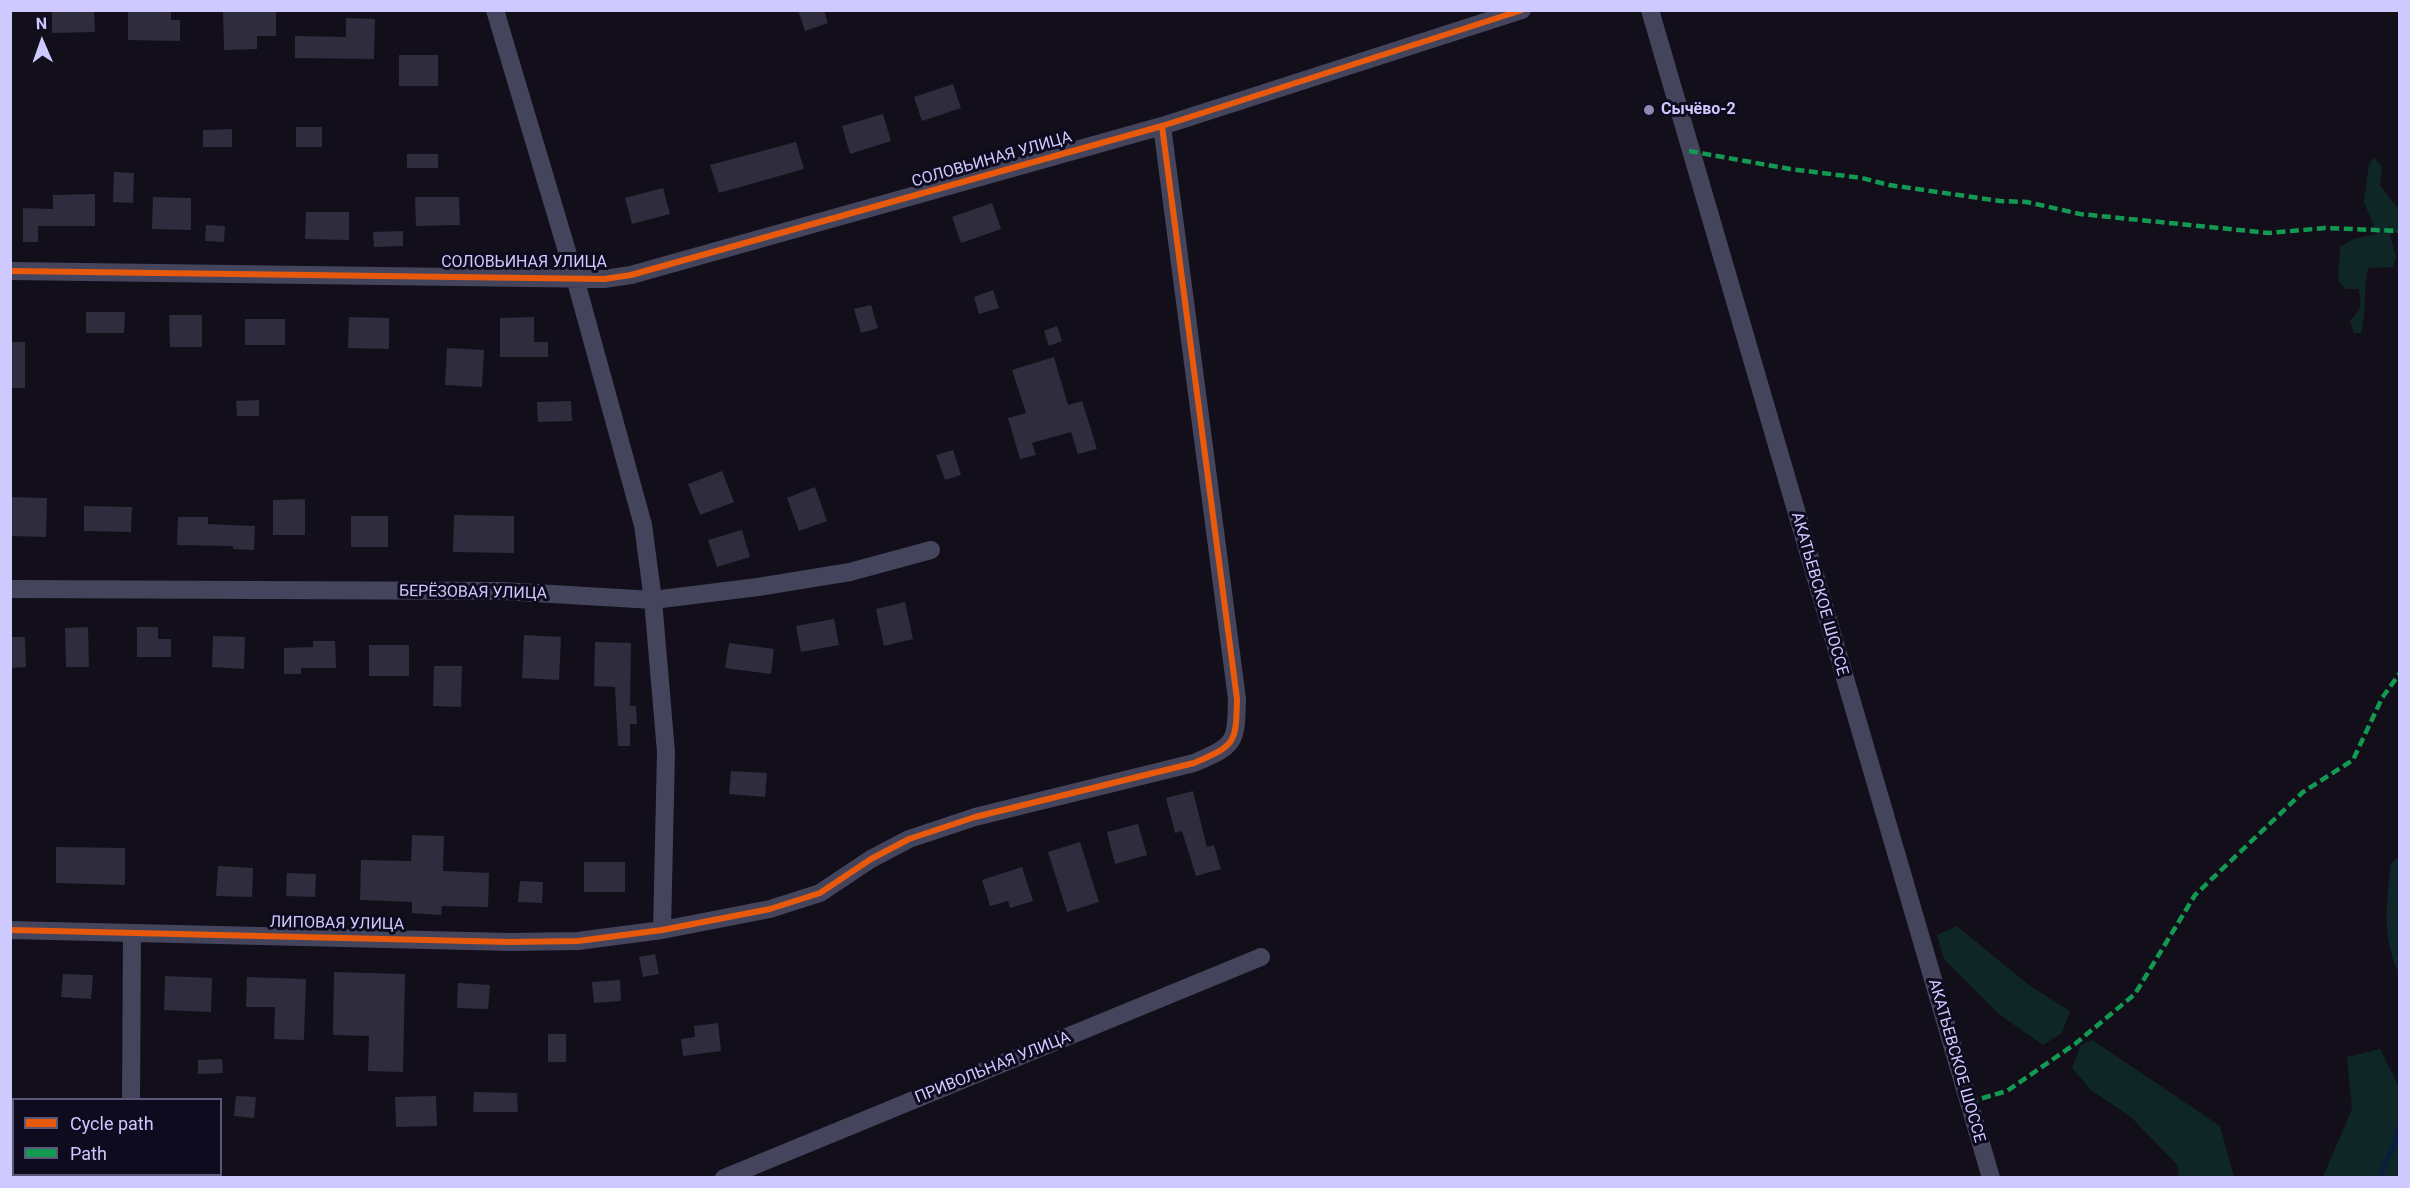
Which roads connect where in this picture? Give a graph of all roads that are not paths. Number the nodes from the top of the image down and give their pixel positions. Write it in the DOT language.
graph roads {
  1 [pos="495,10"];
  2 [pos="1522,10"];
  3 [pos="1650,10"];
  4 [pos="1162,126"];
  5 [pos="10,271"];
  6 [pos="575,278"];
  7 [pos="931,550"];
  8 [pos="10,589"];
  9 [pos="653,600"];
  10 [pos="10,930"];
  11 [pos="662,930"];
  12 [pos="132,933"];
  13 [pos="1261,957"];
  14 [pos="131,1098"];
  15 [pos="724,1178"];
  16 [pos="1991,1178"];
  1 -- 6 [label="street"];
  2 -- 4 [label="street, СОЛОВЬИНАЯ УЛИЦА"];
  3 -- 16 [label="street, АКАТЬЕВСКОЕ ШОССЕ"];
  4 -- 6 [label="street, СОЛОВЬИНАЯ УЛИЦА"];
  4 -- 11 [label="street, ЛИПОВАЯ УЛИЦА"];
  5 -- 6 [label="street, СОЛОВЬИНАЯ УЛИЦА"];
  6 -- 9 [label="street"];
  7 -- 9 [label="street, БЕРЁЗОВАЯ УЛИЦА"];
  8 -- 9 [label="street, БЕРЁЗОВАЯ УЛИЦА"];
  9 -- 11 [label="street"];
  10 -- 12 [label="street, ЛИПОВАЯ УЛИЦА"];
  11 -- 12 [label="street, ЛИПОВАЯ УЛИЦА"];
  12 -- 14 [label="street"];
  13 -- 15 [label="street, ПРИВОЛЬНАЯ УЛИЦА"];
}
